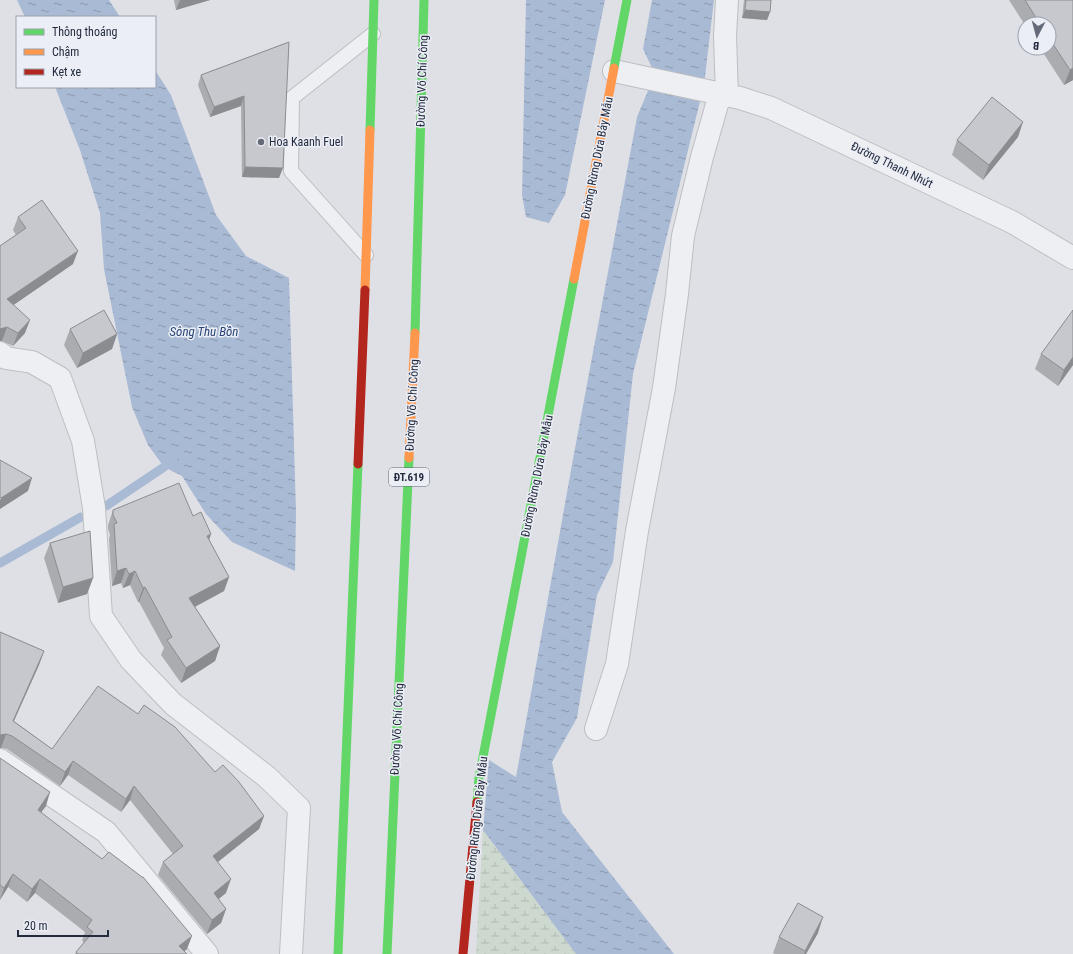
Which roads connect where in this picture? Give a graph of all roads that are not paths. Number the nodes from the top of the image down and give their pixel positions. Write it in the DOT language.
graph roads {
  1 [pos="374,0"];
  2 [pos="424,0"];
  3 [pos="627,0"];
  4 [pos="727,0"];
  5 [pos="373,34"];
  6 [pos="622,72"];
  7 [pos="717,93"];
  8 [pos="366,255"];
  9 [pos="1073,258"];
  10 [pos="0,353"];
  11 [pos="596,729"];
  12 [pos="0,760"];
  13 [pos="208,954"];
  14 [pos="291,954"];
  15 [pos="338,954"];
  16 [pos="387,954"];
  17 [pos="463,954"];
  1 -- 5 [label="main road"];
  2 -- 16 [label="main road, Đường Võ Chí Công / ĐT.619"];
  3 -- 6 [label="main road, Đường Rừng Dừa Bảy Mẫu"];
  4 -- 7 [label="street"];
  5 -- 8 [label="main road"];
  5 -- 8 [label="lane"];
  6 -- 7 [label="street, Đường Thanh Nhứt"];
  6 -- 17 [label="main road, Đường Rừng Dừa Bảy Mẫu"];
  7 -- 9 [label="street, Đường Thanh Nhứt"];
  7 -- 11 [label="street"];
  8 -- 15 [label="main road"];
  10 -- 14 [label="street"];
  12 -- 13 [label="street"];
}
